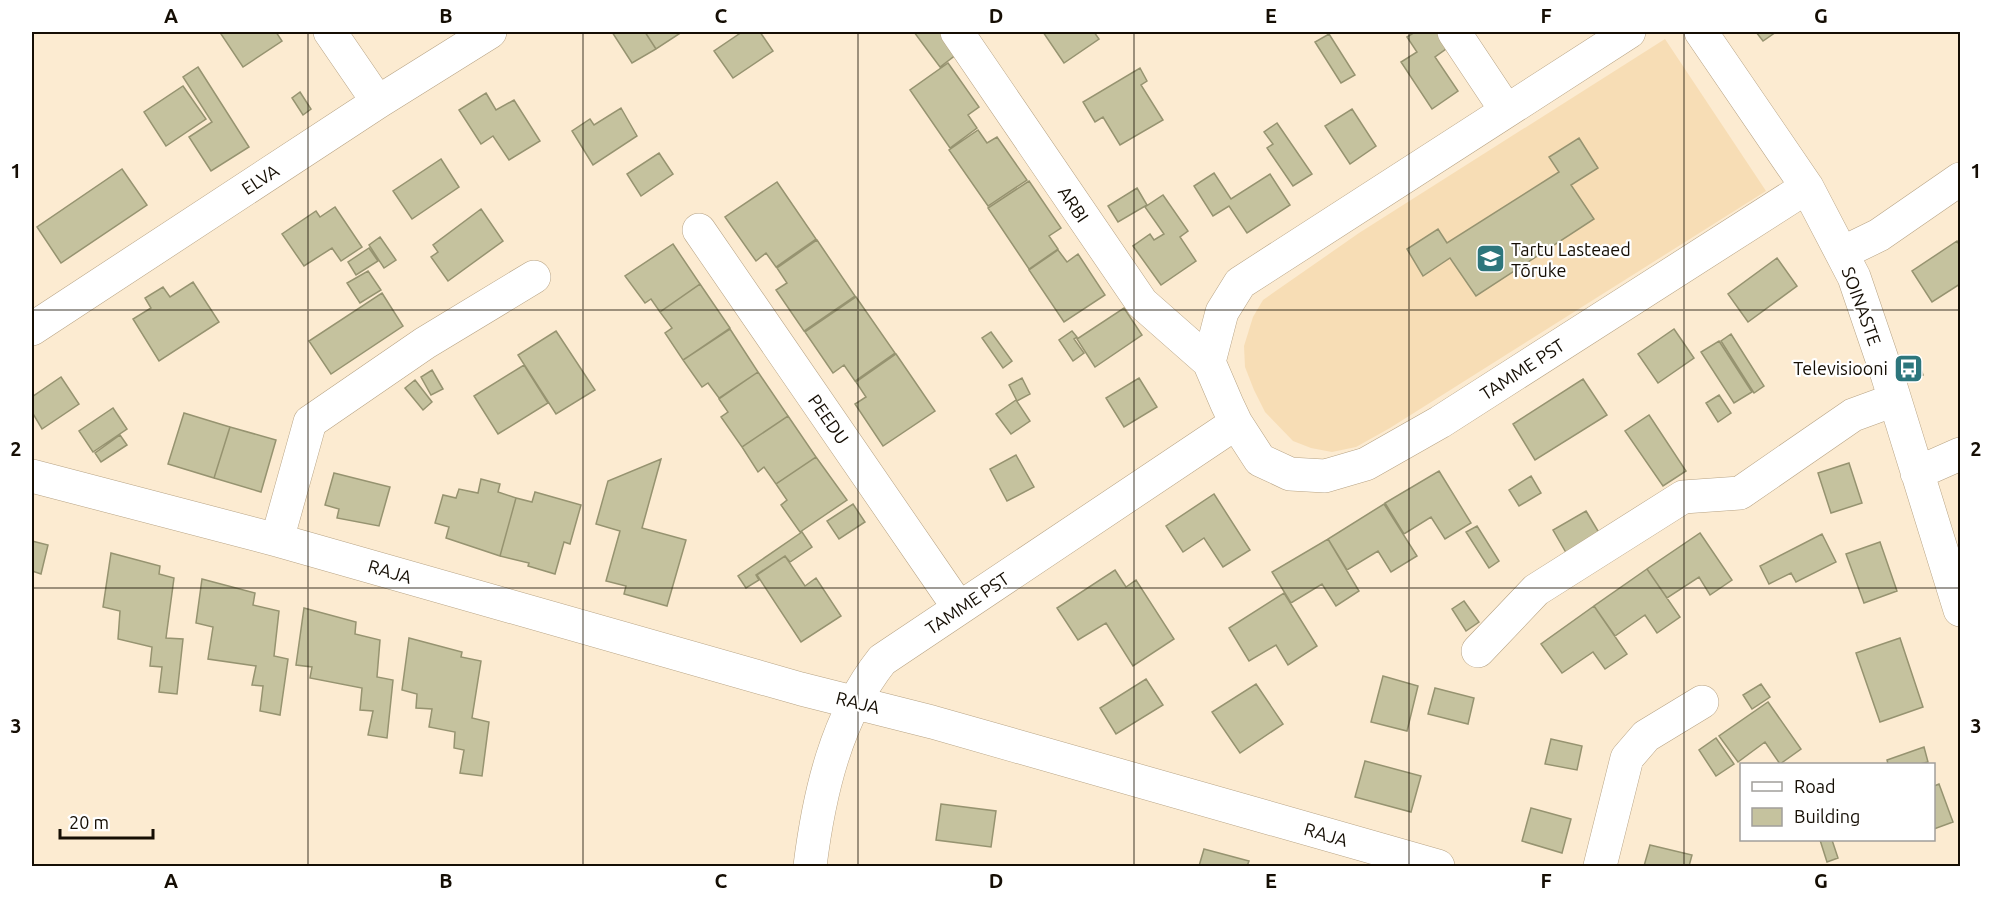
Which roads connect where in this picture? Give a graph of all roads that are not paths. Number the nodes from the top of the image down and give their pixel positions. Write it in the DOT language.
graph roads {
  1 [pos="330,32"];
  2 [pos="490,32"];
  3 [pos="957,32"];
  4 [pos="1454,32"];
  5 [pos="1629,32"];
  6 [pos="1701,32"];
  7 [pos="378,102"];
  8 [pos="1506,110"];
  9 [pos="1960,179"];
  10 [pos="1807,187"];
  11 [pos="699,230"];
  12 [pos="1842,253"];
  13 [pos="534,277"];
  14 [pos="32,329"];
  15 [pos="1209,362"];
  16 [pos="1894,400"];
  17 [pos="1236,423"];
  18 [pos="1960,454"];
  19 [pos="1917,473"];
  20 [pos="32,476"];
  21 [pos="277,540"];
  22 [pos="959,608"];
  23 [pos="1960,610"];
  24 [pos="1478,651"];
  25 [pos="855,701"];
  26 [pos="1701,702"];
  27 [pos="810,867"];
  28 [pos="1438,867"];
  29 [pos="1600,867"];
  1 -- 7 [label="street"];
  2 -- 7 [label="street, ELVA"];
  3 -- 15 [label="street, ARBI"];
  4 -- 8 [label="street"];
  5 -- 8 [label="street"];
  6 -- 10 [label="street, SOINASTE"];
  7 -- 14 [label="street, ELVA"];
  8 -- 15 [label="street"];
  9 -- 12 [label="street"];
  10 -- 12 [label="street, SOINASTE"];
  10 -- 17 [label="street, TAMME PST"];
  11 -- 22 [label="street, PEEDU"];
  12 -- 16 [label="street, SOINASTE"];
  13 -- 21 [label="street"];
  15 -- 17 [label="street, TAMME PST"];
  16 -- 19 [label="street, SOINASTE"];
  16 -- 24 [label="street"];
  17 -- 22 [label="street, TAMME PST"];
  18 -- 19 [label="street"];
  19 -- 23 [label="street, SOINASTE"];
  20 -- 21 [label="street, RAJA"];
  21 -- 25 [label="street, RAJA"];
  22 -- 25 [label="street, TAMME PST"];
  25 -- 27 [label="street, TAMME PST"];
  25 -- 28 [label="street, RAJA"];
  26 -- 29 [label="street"];
}
